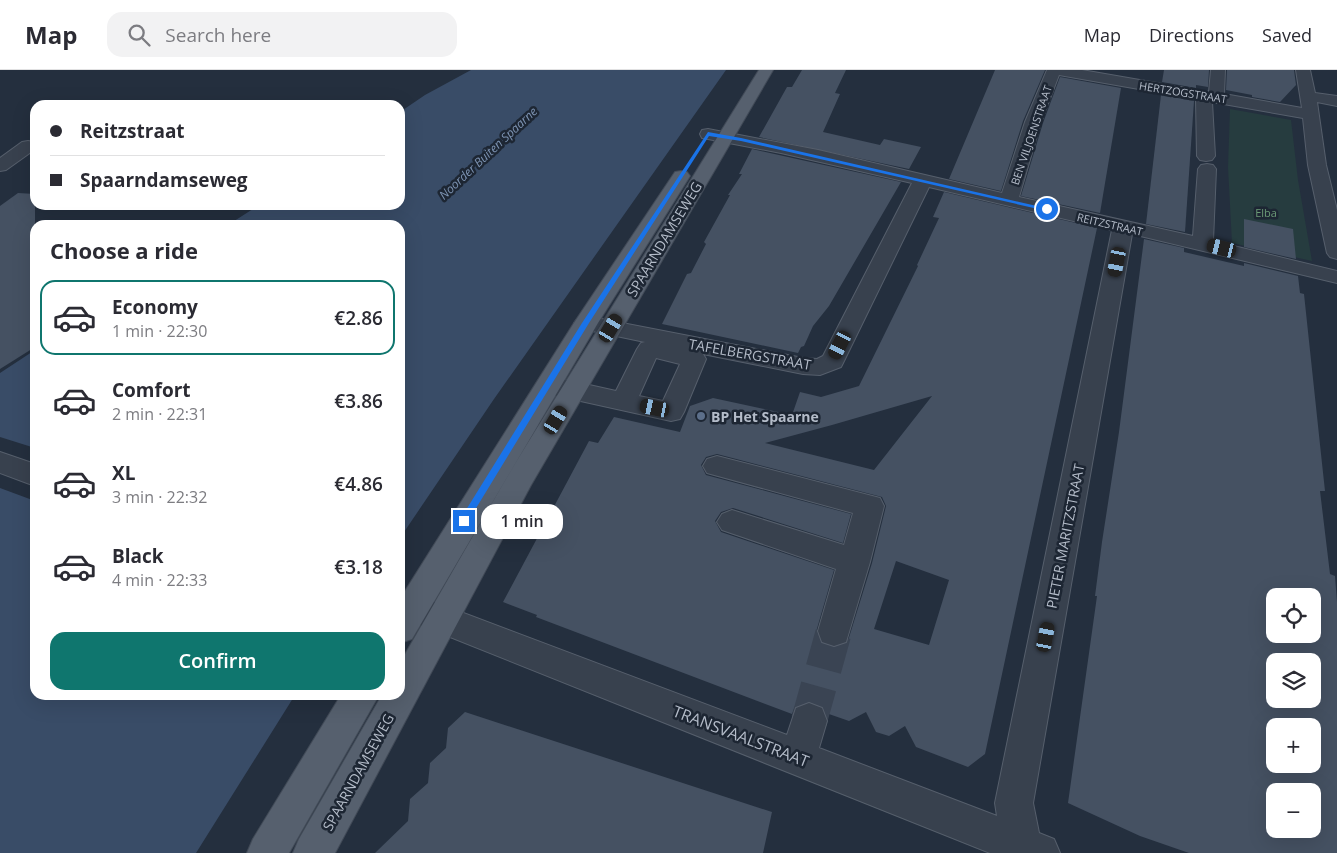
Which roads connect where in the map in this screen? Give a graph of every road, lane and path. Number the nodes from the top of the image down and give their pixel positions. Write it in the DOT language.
graph roads {
  1 [pos="749,70"];
  2 [pos="766,70"];
  3 [pos="1055,70"];
  4 [pos="1218,70"];
  5 [pos="1303,70"];
  6 [pos="1210,97"];
  7 [pos="1337,101"];
  8 [pos="1309,105"];
  9 [pos="717,135"];
  10 [pos="0,145"];
  11 [pos="0,166"];
  12 [pos="924,180"];
  13 [pos="1009,200"];
  14 [pos="1123,227"];
  15 [pos="1203,244"];
  16 [pos="1337,253"];
  17 [pos="1337,277"];
  18 [pos="586,323"];
  19 [pos="611,328"];
  20 [pos="652,343"];
  21 [pos="694,359"];
  22 [pos="772,375"];
  23 [pos="561,388"];
  24 [pos="623,402"];
  25 [pos="0,462"];
  26 [pos="717,466"];
  27 [pos="30,473"];
  28 [pos="732,522"];
  29 [pos="854,562"];
  30 [pos="414,615"];
  31 [pos="834,631"];
  32 [pos="405,636"];
  33 [pos="357,700"];
  34 [pos="378,700"];
  35 [pos="809,721"];
  36 [pos="798,758"];
  37 [pos="1031,849"];
  38 [pos="267,853"];
  39 [pos="313,853"];
  1 -- 9 [label="main road, SPAARNDAMSEWEG"];
  2 -- 9 [label="main road, SPAARNDAMSEWEG"];
  3 -- 6 [label="street, HERTZOGSTRAAT"];
  3 -- 13 [label="street, BEN VILJOENSTRAAT"];
  4 -- 6 [label="street"];
  5 -- 8 [label="street"];
  6 -- 8 [label="street, HERTZOGSTRAAT"];
  6 -- 15 [label="street"];
  7 -- 8 [label="street, HERTZOGSTRAAT"];
  8 -- 16 [label="street"];
  9 -- 12 [label="street, REITZSTRAAT"];
  9 -- 18 [label="main road, SPAARNDAMSEWEG"];
  9 -- 19 [label="main road, SPAARNDAMSEWEG"];
  10 -- 11 [label="street"];
  12 -- 13 [label="street, REITZSTRAAT"];
  12 -- 20 [label="street, TAFELBERGSTRAAT"];
  13 -- 14 [label="street, REITZSTRAAT"];
  14 -- 15 [label="street, REITZSTRAAT"];
  14 -- 37 [label="street, PIETER MARITZSTRAAT"];
  15 -- 17 [label="street, REITZSTRAAT"];
  18 -- 19 [label="street, TAFELBERGSTRAAT"];
  18 -- 23 [label="main road, SPAARNDAMSEWEG"];
  19 -- 20 [label="street, TAFELBERGSTRAAT"];
  19 -- 23 [label="main road, SPAARNDAMSEWEG"];
  20 -- 21 [label="street"];
  20 -- 24 [label="street"];
  21 -- 22 [label="street"];
  21 -- 24 [label="street"];
  23 -- 24 [label="street"];
  23 -- 30 [label="main road, SPAARNDAMSEWEG"];
  25 -- 27 [label="street"];
  26 -- 29 [label="street"];
  28 -- 29 [label="street"];
  29 -- 31 [label="street"];
  30 -- 32 [label="main road, SPAARNDAMSEWEG"];
  30 -- 36 [label="street, TRANSVAALSTRAAT"];
  33 -- 38 [label="main road"];
  34 -- 39 [label="main road, SPAARNDAMSEWEG"];
  35 -- 36 [label="street"];
  36 -- 37 [label="street, TRANSVAALSTRAAT"];
}
